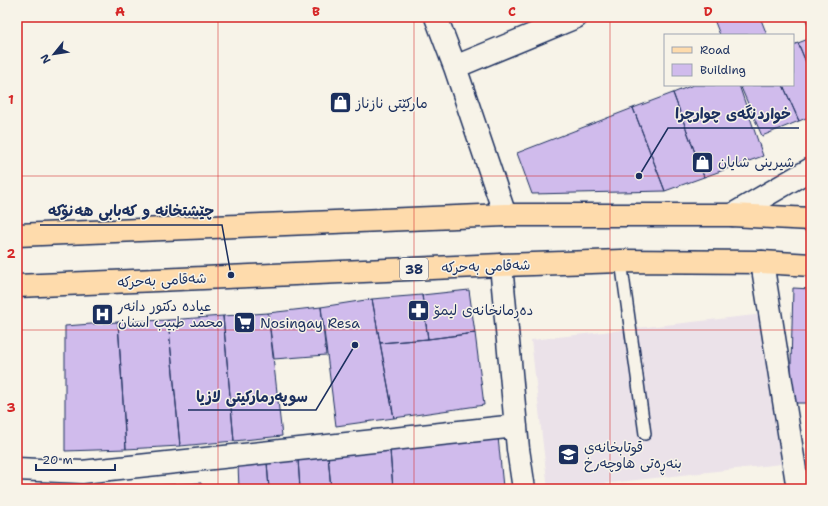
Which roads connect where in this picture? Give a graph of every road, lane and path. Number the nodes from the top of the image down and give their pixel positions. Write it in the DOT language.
graph roads {
  1 [pos="436,17"];
  2 [pos="576,17"];
  3 [pos="455,67"];
  4 [pos="811,169"];
  5 [pos="505,215"];
  6 [pos="732,215"];
  7 [pos="811,220"];
  8 [pos="17,236"];
  9 [pos="621,261"];
  10 [pos="762,262"];
  11 [pos="501,265"];
  12 [pos="811,265"];
  13 [pos="17,286"];
  14 [pos="516,426"];
  15 [pos="645,434"];
  16 [pos="17,470"];
  17 [pos="524,489"];
  18 [pos="798,489"];
  1 -- 3 [label="street"];
  2 -- 3 [label="street"];
  3 -- 5 [label="street"];
  4 -- 6 [label="street"];
  5 -- 6 [label="main road"];
  5 -- 8 [label="main road"];
  6 -- 7 [label="main road"];
  9 -- 10 [label="main road, شەقامی بەحرکە / 38"];
  9 -- 11 [label="main road, شەقامی بەحرکە / 38"];
  9 -- 15 [label="lane"];
  10 -- 12 [label="main road, شەقامی بەحرکە / 38"];
  10 -- 18 [label="street"];
  11 -- 13 [label="main road, شەقامی بەحرکە / 38"];
  11 -- 14 [label="street"];
  14 -- 16 [label="street"];
  14 -- 17 [label="street"];
}
